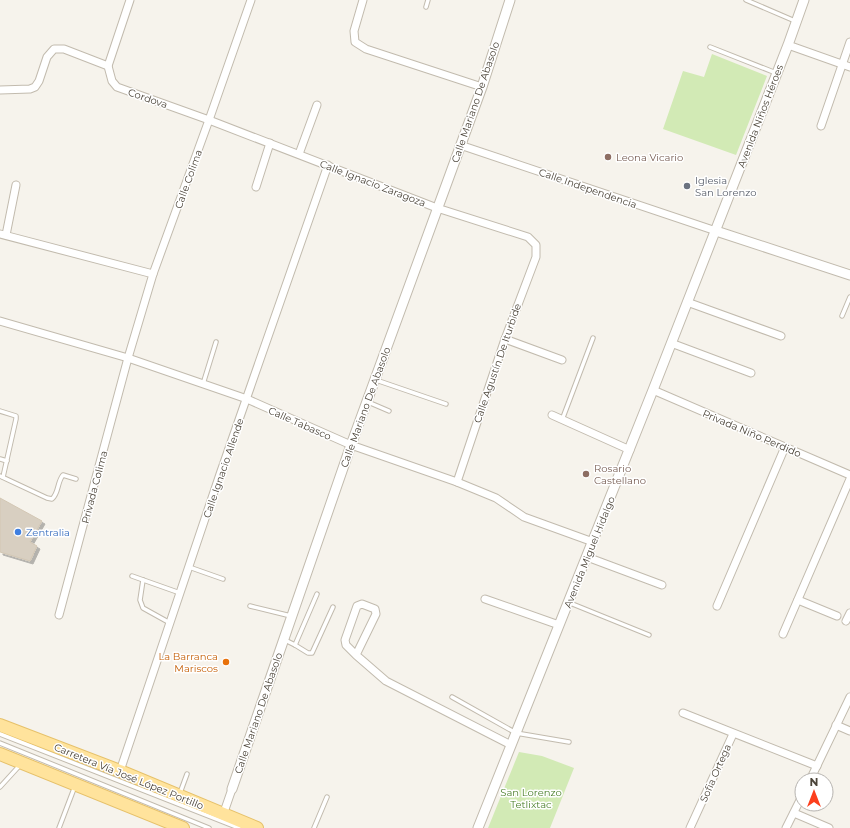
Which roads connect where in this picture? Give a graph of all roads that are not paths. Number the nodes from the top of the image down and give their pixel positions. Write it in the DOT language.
graph roads {
  1 [pos="130,0"];
  2 [pos="250,0"];
  3 [pos="363,0"];
  4 [pos="428,0"];
  5 [pos="510,0"];
  6 [pos="746,0"];
  7 [pos="804,0"];
  8 [pos="426,8"];
  9 [pos="796,22"];
  10 [pos="850,42"];
  11 [pos="788,45"];
  12 [pos="710,47"];
  13 [pos="842,64"];
  14 [pos="108,66"];
  15 [pos="850,67"];
  16 [pos="777,73"];
  17 [pos="482,87"];
  18 [pos="0,90"];
  19 [pos="317,105"];
  20 [pos="209,120"];
  21 [pos="821,126"];
  22 [pos="270,143"];
  23 [pos="460,145"];
  24 [pos="299,154"];
  25 [pos="328,166"];
  26 [pos="16,186"];
  27 [pos="256,187"];
  28 [pos="437,208"];
  29 [pos="716,231"];
  30 [pos="3,234"];
  31 [pos="536,245"];
  32 [pos="153,274"];
  33 [pos="850,275"];
  34 [pos="850,297"];
  35 [pos="688,302"];
  36 [pos="842,316"];
  37 [pos="0,321"];
  38 [pos="781,336"];
  39 [pos="593,338"];
  40 [pos="505,339"];
  41 [pos="216,342"];
  42 [pos="672,343"];
  43 [pos="128,358"];
  44 [pos="562,360"];
  45 [pos="751,373"];
  46 [pos="375,380"];
  47 [pos="203,384"];
  48 [pos="653,390"];
  49 [pos="247,399"];
  50 [pos="367,402"];
  51 [pos="446,404"];
  52 [pos="0,411"];
  53 [pos="389,411"];
  54 [pos="552,416"];
  55 [pos="562,420"];
  56 [pos="351,445"];
  57 [pos="785,447"];
  58 [pos="630,450"];
  59 [pos="0,459"];
  60 [pos="7,461"];
  61 [pos="850,475"];
  62 [pos="2,477"];
  63 [pos="76,478"];
  64 [pos="850,479"];
  65 [pos="457,482"];
  66 [pos="593,542"];
  67 [pos="587,557"];
  68 [pos="189,567"];
  69 [pos="132,576"];
  70 [pos="223,579"];
  71 [pos="143,580"];
  72 [pos="662,585"];
  73 [pos="180,593"];
  74 [pos="318,594"];
  75 [pos="485,599"];
  76 [pos="798,600"];
  77 [pos="569,602"];
  78 [pos="250,606"];
  79 [pos="717,606"];
  80 [pos="333,608"];
  81 [pos="850,613"];
  82 [pos="59,615"];
  83 [pos="292,616"];
  84 [pos="837,616"];
  85 [pos="846,621"];
  86 [pos="170,623"];
  87 [pos="559,625"];
  88 [pos="783,634"];
  89 [pos="649,635"];
  90 [pos="284,640"];
  91 [pos="295,645"];
  92 [pos="356,655"];
  93 [pos="452,697"];
  94 [pos="850,697"];
  95 [pos="683,713"];
  96 [pos="0,724"];
  97 [pos="836,725"];
  98 [pos="850,731"];
  99 [pos="516,733"];
  100 [pos="0,734"];
  101 [pos="733,734"];
  102 [pos="569,742"];
  103 [pos="0,743"];
  104 [pos="511,745"];
  105 [pos="0,754"];
  106 [pos="22,763"];
  107 [pos="817,766"];
  108 [pos="120,771"];
  109 [pos="814,772"];
  110 [pos="187,774"];
  111 [pos="75,785"];
  112 [pos="0,787"];
  113 [pos="232,789"];
  114 [pos="179,796"];
  115 [pos="327,797"];
  116 [pos="794,813"];
  117 [pos="223,815"];
  118 [pos="59,828"];
  119 [pos="183,828"];
  120 [pos="209,828"];
  121 [pos="239,828"];
  122 [pos="257,828"];
  123 [pos="314,828"];
  124 [pos="478,828"];
  125 [pos="690,828"];
  126 [pos="786,828"];
  127 [pos="829,828"];
  1 -- 14 [label="street"];
  2 -- 20 [label="street, Calle Colima"];
  3 -- 17 [label="street"];
  4 -- 8 [label="lane"];
  5 -- 17 [label="street, Calle Mariano De Abasolo"];
  6 -- 9 [label="lane"];
  7 -- 9 [label="street, Avenida Niños Héroes"];
  9 -- 11 [label="street, Avenida Niños Héroes"];
  10 -- 13 [label="street"];
  11 -- 13 [label="street"];
  11 -- 16 [label="street, Avenida Niños Héroes"];
  12 -- 16 [label="lane"];
  13 -- 15 [label="street"];
  13 -- 21 [label="street"];
  14 -- 18 [label="street"];
  14 -- 20 [label="street, Cordova"];
  16 -- 29 [label="street, Avenida Niños Héroes"];
  17 -- 23 [label="street, Calle Mariano De Abasolo"];
  19 -- 24 [label="street"];
  20 -- 22 [label="street, Calle Ignacio Zaragoza"];
  20 -- 32 [label="street, Calle Colima"];
  22 -- 24 [label="street, Calle Ignacio Zaragoza"];
  22 -- 27 [label="street"];
  23 -- 28 [label="street, Calle Mariano De Abasolo"];
  23 -- 29 [label="street, Calle Independencia"];
  24 -- 25 [label="street, Calle Ignacio Zaragoza"];
  25 -- 28 [label="street, Calle Ignacio Zaragoza"];
  25 -- 49 [label="street, Calle Ignacio Allende"];
  26 -- 30 [label="street"];
  28 -- 31 [label="street, Calle Ignacio Zaragoza"];
  28 -- 46 [label="street, Calle Mariano De Abasolo"];
  29 -- 33 [label="street"];
  29 -- 35 [label="street, Avenida Miguel Hidalgo"];
  30 -- 32 [label="street"];
  31 -- 40 [label="street, Calle Agustín De Iturbide"];
  32 -- 43 [label="street, Calle Colima"];
  34 -- 36 [label="lane"];
  35 -- 38 [label="street"];
  35 -- 42 [label="street, Avenida Miguel Hidalgo"];
  37 -- 43 [label="street, Calle Tabasco"];
  39 -- 55 [label="lane"];
  40 -- 44 [label="street"];
  40 -- 65 [label="street, Calle Agustín De Iturbide"];
  41 -- 47 [label="lane"];
  42 -- 45 [label="street"];
  42 -- 48 [label="street, Avenida Miguel Hidalgo"];
  43 -- 47 [label="street, Calle Tabasco"];
  43 -- 82 [label="street, Privada Colima"];
  46 -- 50 [label="street, Calle Mariano De Abasolo"];
  46 -- 51 [label="lane"];
  47 -- 49 [label="street, Calle Tabasco"];
  48 -- 57 [label="street, Privada Niño Perdido"];
  48 -- 58 [label="street, Avenida Miguel Hidalgo"];
  49 -- 56 [label="street, Calle Tabasco"];
  49 -- 68 [label="street, Calle Ignacio Allende"];
  50 -- 53 [label="lane"];
  50 -- 56 [label="street, Calle Mariano De Abasolo"];
  52 -- 60 [label="lane"];
  54 -- 55 [label="street"];
  55 -- 58 [label="street"];
  56 -- 65 [label="street, Calle Tabasco"];
  56 -- 83 [label="street, Calle Mariano De Abasolo"];
  57 -- 61 [label="street, Privada Niño Perdido"];
  57 -- 79 [label="street"];
  58 -- 66 [label="street, Avenida Miguel Hidalgo"];
  59 -- 60 [label="lane"];
  60 -- 62 [label="lane"];
  62 -- 63 [label="lane"];
  64 -- 76 [label="street"];
  65 -- 66 [label="street, Calle Tabasco"];
  66 -- 67 [label="street, Avenida Miguel Hidalgo"];
  67 -- 72 [label="street"];
  67 -- 77 [label="street, Avenida Miguel Hidalgo"];
  68 -- 70 [label="lane"];
  68 -- 73 [label="street, Calle Ignacio Allende"];
  69 -- 71 [label="lane"];
  71 -- 73 [label="lane"];
  71 -- 86 [label="lane"];
  73 -- 86 [label="street, Calle Ignacio Allende"];
  74 -- 91 [label="lane"];
  75 -- 87 [label="street"];
  76 -- 84 [label="street"];
  76 -- 88 [label="street"];
  77 -- 87 [label="street, Avenida Miguel Hidalgo"];
  77 -- 89 [label="lane"];
  78 -- 83 [label="lane"];
  80 -- 91 [label="lane"];
  81 -- 85 [label="street"];
  83 -- 90 [label="street, Calle Mariano De Abasolo"];
  86 -- 108 [label="street, Calle Ignacio Allende"];
  87 -- 99 [label="street, Avenida Miguel Hidalgo"];
  90 -- 91 [label="lane"];
  90 -- 113 [label="street, Calle Mariano De Abasolo"];
  92 -- 92 [label="street"];
  92 -- 104 [label="street"];
  93 -- 99 [label="lane"];
  94 -- 97 [label="street"];
  95 -- 101 [label="street"];
  96 -- 108 [label="main road, Carretera Vía José López Portillo"];
  97 -- 98 [label="street"];
  97 -- 107 [label="street"];
  99 -- 102 [label="lane"];
  99 -- 104 [label="street, Avenida Miguel Hidalgo"];
  100 -- 121 [label="lane"];
  101 -- 107 [label="street, Sofia Ortega"];
  101 -- 125 [label="street, Sofia Ortega"];
  103 -- 120 [label="lane"];
  104 -- 124 [label="street, Avenida Miguel Hidalgo"];
  105 -- 106 [label="main road"];
  106 -- 111 [label="main road"];
  106 -- 112 [label="lane"];
  107 -- 109 [label="street"];
  108 -- 114 [label="main road, Carretera Vía José López Portillo"];
  110 -- 114 [label="lane"];
  111 -- 118 [label="lane"];
  111 -- 119 [label="main road"];
  113 -- 117 [label="street, Calle Mariano De Abasolo"];
  114 -- 117 [label="main road, Carretera Vía José López Portillo"];
  115 -- 123 [label="lane"];
  116 -- 126 [label="street"];
  116 -- 127 [label="street"];
  117 -- 122 [label="main road, Carretera Vía José López Portillo"];
}
